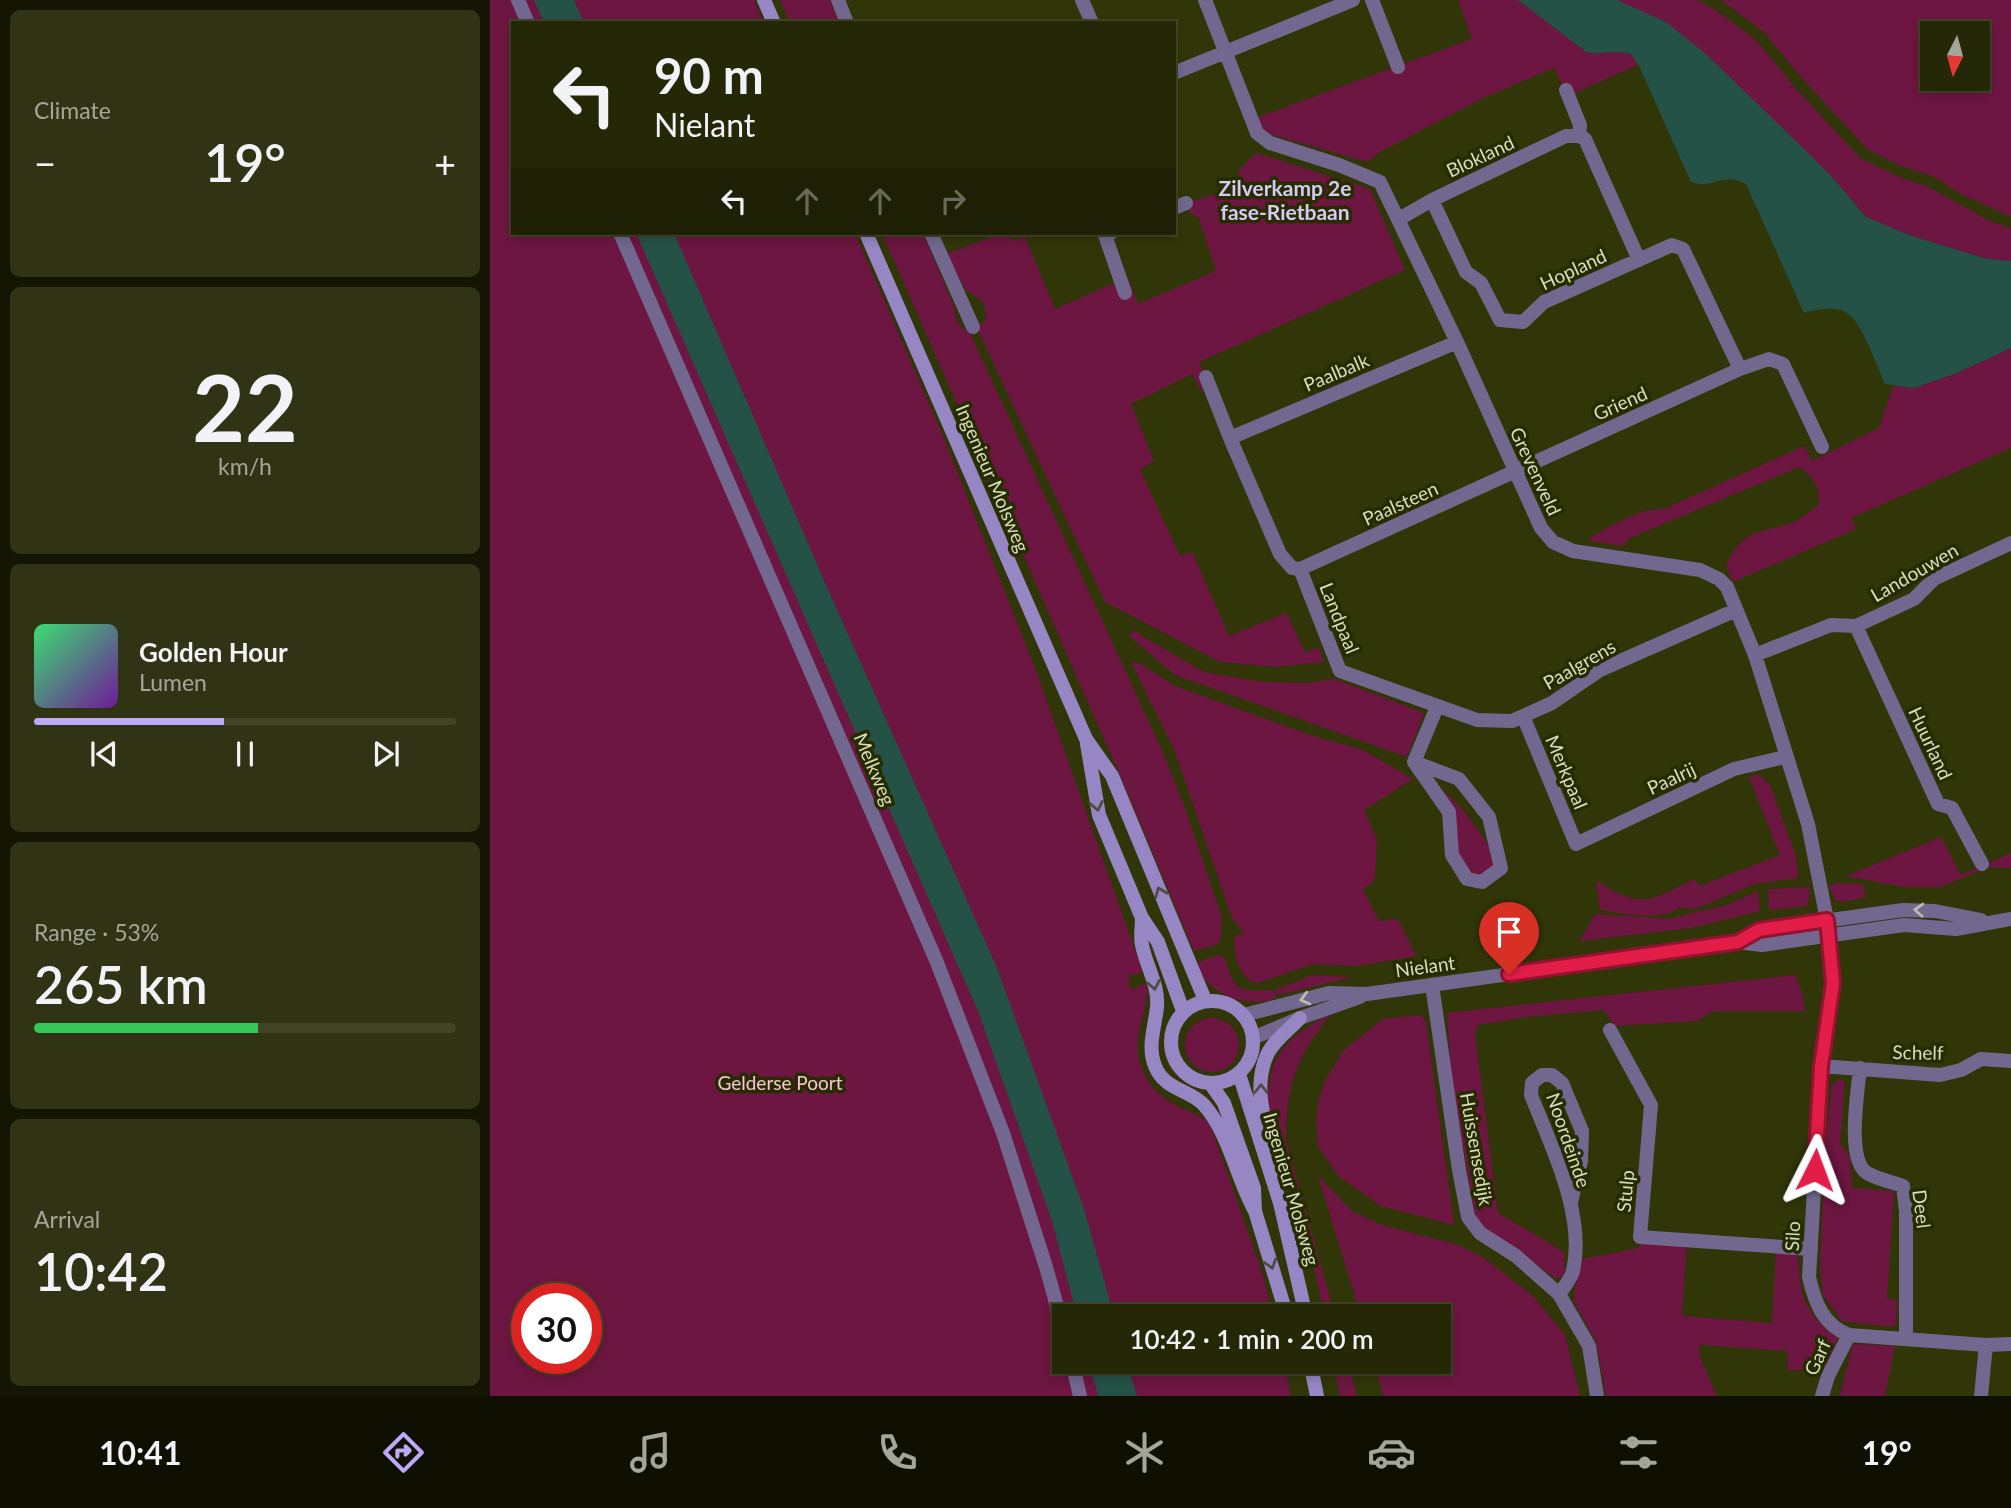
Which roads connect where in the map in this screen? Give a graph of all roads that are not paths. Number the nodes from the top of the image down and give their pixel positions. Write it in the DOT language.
graph roads {
  1 [pos="518,0"];
  2 [pos="764,0"];
  3 [pos="838,0"];
  4 [pos="1082,0"];
  5 [pos="1205,0"];
  6 [pos="1353,0"];
  7 [pos="1372,0"];
  8 [pos="527,21"];
  9 [pos="773,21"];
  10 [pos="846,21"];
  11 [pos="1091,21"];
  12 [pos="1225,53"];
  13 [pos="1398,67"];
  14 [pos="1176,73"];
  15 [pos="1566,90"];
  16 [pos="1580,136"];
  17 [pos="1432,200"];
  18 [pos="1399,219"];
  19 [pos="621,235"];
  20 [pos="867,235"];
  21 [pos="931,235"];
  22 [pos="1105,235"];
  23 [pos="1639,260"];
  24 [pos="1125,293"];
  25 [pos="973,327"];
  26 [pos="1457,342"];
  27 [pos="1740,369"];
  28 [pos="1206,377"];
  29 [pos="1230,438"];
  30 [pos="1822,447"];
  31 [pos="1515,471"];
  32 [pos="2011,543"];
  33 [pos="1300,569"];
  34 [pos="1736,610"];
  35 [pos="1856,626"];
  36 [pos="1755,655"];
  37 [pos="1437,707"];
  38 [pos="1523,716"];
  39 [pos="1086,739"];
  40 [pos="1785,757"];
  41 [pos="1414,762"];
  42 [pos="1576,844"];
  43 [pos="1982,864"];
  44 [pos="1142,918"];
  45 [pos="2011,919"];
  46 [pos="1827,920"];
  47 [pos="1986,921"];
  48 [pos="1829,936"];
  49 [pos="1738,942"];
  50 [pos="1432,985"];
  51 [pos="1367,994"];
  52 [pos="1205,1000"];
  53 [pos="1183,1012"];
  54 [pos="1244,1015"];
  55 [pos="1300,1018"];
  56 [pos="1610,1030"];
  57 [pos="1254,1038"];
  58 [pos="2011,1060"];
  59 [pos="1821,1066"];
  60 [pos="1860,1068"];
  61 [pos="1238,1074"];
  62 [pos="1210,1083"];
  63 [pos="1571,1202"];
  64 [pos="1280,1203"];
  65 [pos="1255,1211"];
  66 [pos="1811,1249"];
  67 [pos="1559,1294"];
  68 [pos="1056,1304"];
  69 [pos="1283,1304"];
  70 [pos="1303,1304"];
  71 [pos="1849,1335"];
  72 [pos="1906,1339"];
  73 [pos="2011,1344"];
  74 [pos="1986,1345"];
  75 [pos="1075,1374"];
  76 [pos="1312,1374"];
  77 [pos="1080,1396"];
  78 [pos="1317,1396"];
  79 [pos="1597,1396"];
  80 [pos="1822,1396"];
  81 [pos="1981,1396"];
  1 -- 8 [label="street"];
  2 -- 9 [label="main road"];
  3 -- 10 [label="street"];
  4 -- 11 [label="street"];
  5 -- 12 [label="street, Grevenveld"];
  6 -- 12 [label="street"];
  7 -- 13 [label="street"];
  12 -- 14 [label="street"];
  12 -- 18 [label="street, Grevenveld"];
  15 -- 16 [label="street"];
  16 -- 17 [label="street, Blokland"];
  16 -- 23 [label="street"];
  17 -- 18 [label="street, Blokland"];
  17 -- 23 [label="street, Hopland"];
  18 -- 26 [label="street, Grevenveld"];
  19 -- 68 [label="street, Melkweg"];
  20 -- 39 [label="main road, Ingenieur Molsweg"];
  21 -- 25 [label="street"];
  22 -- 24 [label="street"];
  23 -- 27 [label="street"];
  26 -- 29 [label="street, Paalbalk"];
  26 -- 31 [label="street, Grevenveld"];
  27 -- 30 [label="street, Griend"];
  27 -- 31 [label="street, Griend"];
  28 -- 29 [label="street, Landpaal"];
  29 -- 33 [label="street, Landpaal"];
  31 -- 33 [label="street, Paalsteen"];
  31 -- 34 [label="street, Grevenveld"];
  32 -- 35 [label="street, Landouwen"];
  33 -- 37 [label="street, Landpaal"];
  34 -- 36 [label="street, Grevenveld"];
  34 -- 38 [label="street, Paalgrens"];
  35 -- 36 [label="street, Landouwen"];
  35 -- 43 [label="street, Huurland"];
  36 -- 40 [label="street, Grevenveld"];
  37 -- 38 [label="street, Paalgrens"];
  37 -- 41 [label="street"];
  38 -- 42 [label="street, Merkpaal"];
  39 -- 44 [label="main road, Ingenieur Molsweg, one-way"];
  52 -- 39 [label="main road, Ingenieur Molsweg, one-way"];
  40 -- 42 [label="street, Paalrij"];
  40 -- 46 [label="street, Grevenveld"];
  41 -- 41 [label="street"];
  44 -- 53 [label="main road, Ingenieur Molsweg"];
  44 -- 65 [label="main road, one-way"];
  45 -- 47 [label="street, Nielant"];
  47 -- 46 [label="street, Nielant, one-way"];
  46 -- 48 [label="street, Silo"];
  46 -- 49 [label="street, Nielant"];
  47 -- 48 [label="street, Nielant"];
  48 -- 49 [label="street, Nielant"];
  48 -- 59 [label="street, Silo"];
  49 -- 50 [label="street, Nielant"];
  50 -- 51 [label="street, Nielant"];
  50 -- 67 [label="street, Huissensedijk"];
  51 -- 54 [label="street, Nielant, one-way"];
  51 -- 55 [label="street, Nielant"];
  52 -- 53 [label="main road"];
  52 -- 54 [label="main road"];
  53 -- 62 [label="main road"];
  54 -- 57 [label="main road"];
  55 -- 57 [label="street, Nielant"];
  64 -- 55 [label="main road, one-way"];
  56 -- 66 [label="street, Stulp"];
  57 -- 61 [label="main road"];
  58 -- 60 [label="street, Schelf"];
  59 -- 60 [label="street, Schelf"];
  59 -- 66 [label="street, Silo"];
  60 -- 72 [label="street, Deel"];
  61 -- 62 [label="main road"];
  61 -- 64 [label="main road, Ingenieur Molsweg"];
  62 -- 65 [label="main road, Ingenieur Molsweg"];
  63 -- 63 [label="street, Noordeinde"];
  63 -- 67 [label="street, Noordeinde"];
  64 -- 70 [label="main road, Ingenieur Molsweg"];
  65 -- 69 [label="main road, Ingenieur Molsweg, one-way"];
  66 -- 71 [label="street, Silo"];
  67 -- 79 [label="street, Huissensedijk"];
  71 -- 72 [label="street"];
  71 -- 80 [label="street, Garf"];
  72 -- 74 [label="street"];
  73 -- 74 [label="street"];
  74 -- 81 [label="street"];
  75 -- 77 [label="street"];
  76 -- 78 [label="main road"];
}
